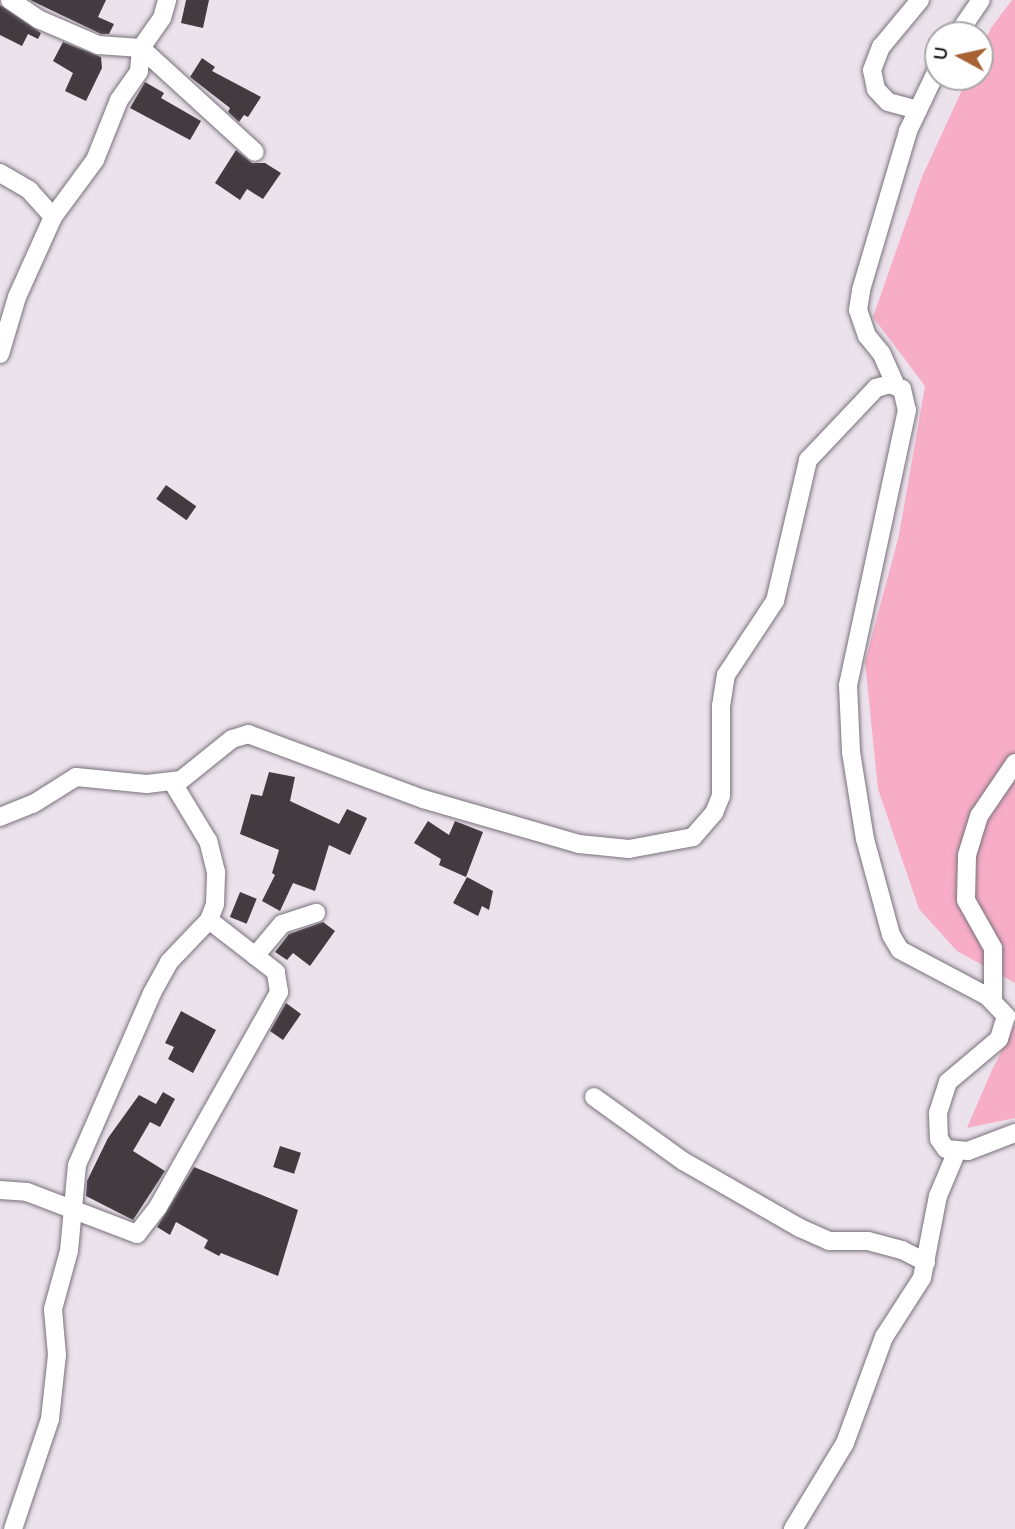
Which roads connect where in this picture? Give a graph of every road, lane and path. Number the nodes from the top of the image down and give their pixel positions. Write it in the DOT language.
graph roads {
  1 [pos="10,0"];
  2 [pos="167,0"];
  3 [pos="920,0"];
  4 [pos="981,0"];
  5 [pos="967,21"];
  6 [pos="141,48"];
  7 [pos="927,91"];
  8 [pos="918,110"];
  9 [pos="255,152"];
  10 [pos="0,173"];
  11 [pos="53,217"];
  12 [pos="0,354"];
  13 [pos="896,386"];
  14 [pos="1015,763"];
  15 [pos="173,783"];
  16 [pos="0,817"];
  17 [pos="316,913"];
  18 [pos="209,920"];
  19 [pos="255,956"];
  20 [pos="993,1002"];
  21 [pos="594,1097"];
  22 [pos="1015,1133"];
  23 [pos="957,1152"];
  24 [pos="4,1190"];
  25 [pos="70,1208"];
  26 [pos="926,1262"];
  27 [pos="13,1529"];
  28 [pos="793,1529"];
  1 -- 6 [label="street"];
  2 -- 6 [label="street"];
  3 -- 8 [label="street"];
  4 -- 5 [label="street"];
  6 -- 9 [label="street"];
  6 -- 11 [label="street"];
  7 -- 8 [label="street"];
  8 -- 13 [label="street"];
  10 -- 11 [label="street"];
  11 -- 12 [label="street"];
  13 -- 15 [label="street"];
  13 -- 20 [label="street"];
  14 -- 20 [label="street"];
  15 -- 16 [label="street"];
  15 -- 18 [label="street"];
  17 -- 19 [label="street"];
  18 -- 19 [label="street"];
  18 -- 25 [label="street"];
  19 -- 25 [label="street"];
  20 -- 23 [label="street"];
  21 -- 26 [label="street"];
  22 -- 23 [label="street"];
  23 -- 26 [label="street"];
  24 -- 25 [label="street"];
  25 -- 27 [label="street"];
  26 -- 28 [label="street"];
}
